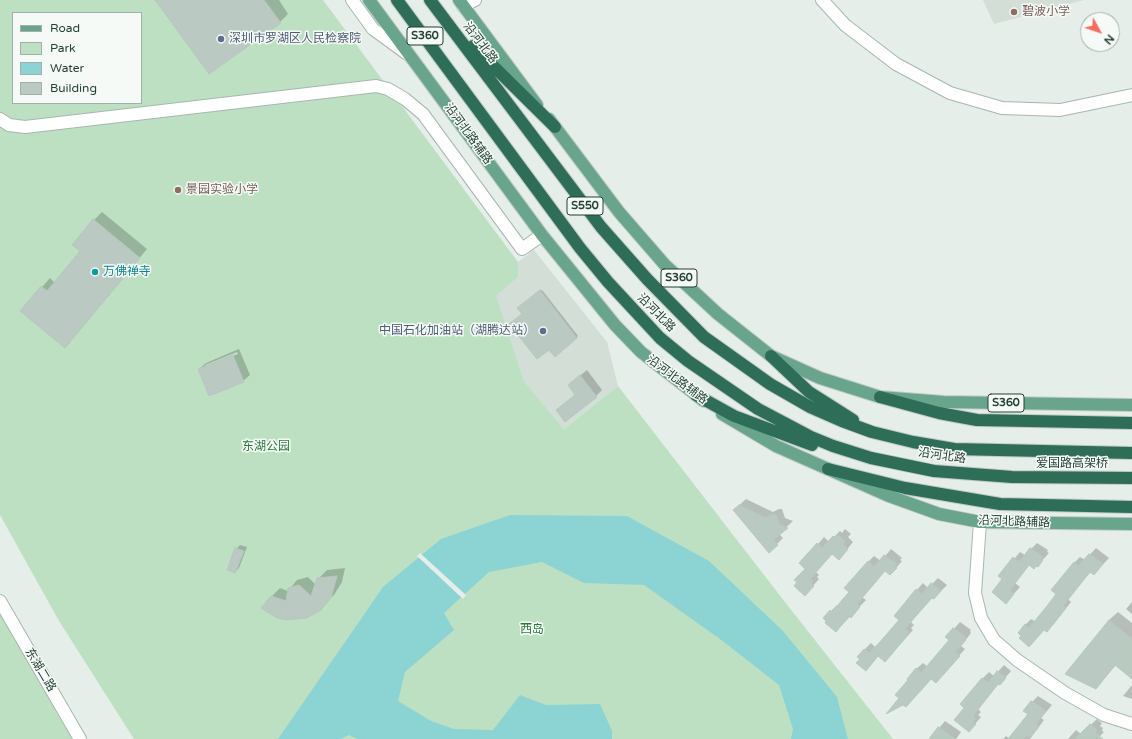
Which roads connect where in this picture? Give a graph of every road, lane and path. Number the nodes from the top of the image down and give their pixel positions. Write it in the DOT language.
graph roads {
  1 [pos="352,0"];
  2 [pos="369,0"];
  3 [pos="398,0"];
  4 [pos="430,0"];
  5 [pos="475,0"];
  6 [pos="822,0"];
  7 [pos="461,3"];
  8 [pos="442,16"];
  9 [pos="412,56"];
  10 [pos="1132,95"];
  11 [pos="0,119"];
  12 [pos="555,127"];
  13 [pos="542,235"];
  14 [pos="770,356"];
  15 [pos="696,395"];
  16 [pos="880,397"];
  17 [pos="1132,405"];
  18 [pos="1132,423"];
  19 [pos="872,432"];
  20 [pos="1017,452"];
  21 [pos="1132,453"];
  22 [pos="871,458"];
  23 [pos="828,469"];
  24 [pos="1012,477"];
  25 [pos="1132,478"];
  26 [pos="1132,507"];
  27 [pos="980,522"];
  28 [pos="1132,524"];
  29 [pos="0,601"];
  30 [pos="1132,724"];
  31 [pos="80,739"];
  1 -- 9 [label="street"];
  2 -- 9 [label="main road, 沿河北路辅路 / S360"];
  3 -- 22 [label="highway, 沿河北路 / S360"];
  4 -- 8 [label="highway, 沿河北路 / S550"];
  5 -- 7 [label="street"];
  6 -- 10 [label="street"];
  7 -- 12 [label="main road, S360"];
  8 -- 12 [label="highway"];
  8 -- 19 [label="highway, 沿河北路 / S550"];
  9 -- 13 [label="main road, 沿河北路辅路 / S360"];
  11 -- 13 [label="street"];
  12 -- 14 [label="main road, S360"];
  13 -- 15 [label="main road, 沿河北路辅路 / S360"];
  14 -- 16 [label="main road, S360"];
  14 -- 19 [label="highway"];
  15 -- 22 [label="highway"];
  15 -- 23 [label="main road, 沿河北路辅路 / S360"];
  16 -- 17 [label="main road, S360"];
  16 -- 18 [label="highway"];
  19 -- 20 [label="highway, 沿河北路"];
  20 -- 21 [label="highway, 爱国路高架桥"];
  22 -- 24 [label="highway, 沿河北路"];
  23 -- 26 [label="highway"];
  23 -- 27 [label="main road, 沿河北路辅路 / S360"];
  24 -- 25 [label="highway, 爱国路高架桥"];
  27 -- 28 [label="main road, 沿河北路辅路 / S360"];
  27 -- 30 [label="street"];
  29 -- 31 [label="street, 东湖二路"];
}
